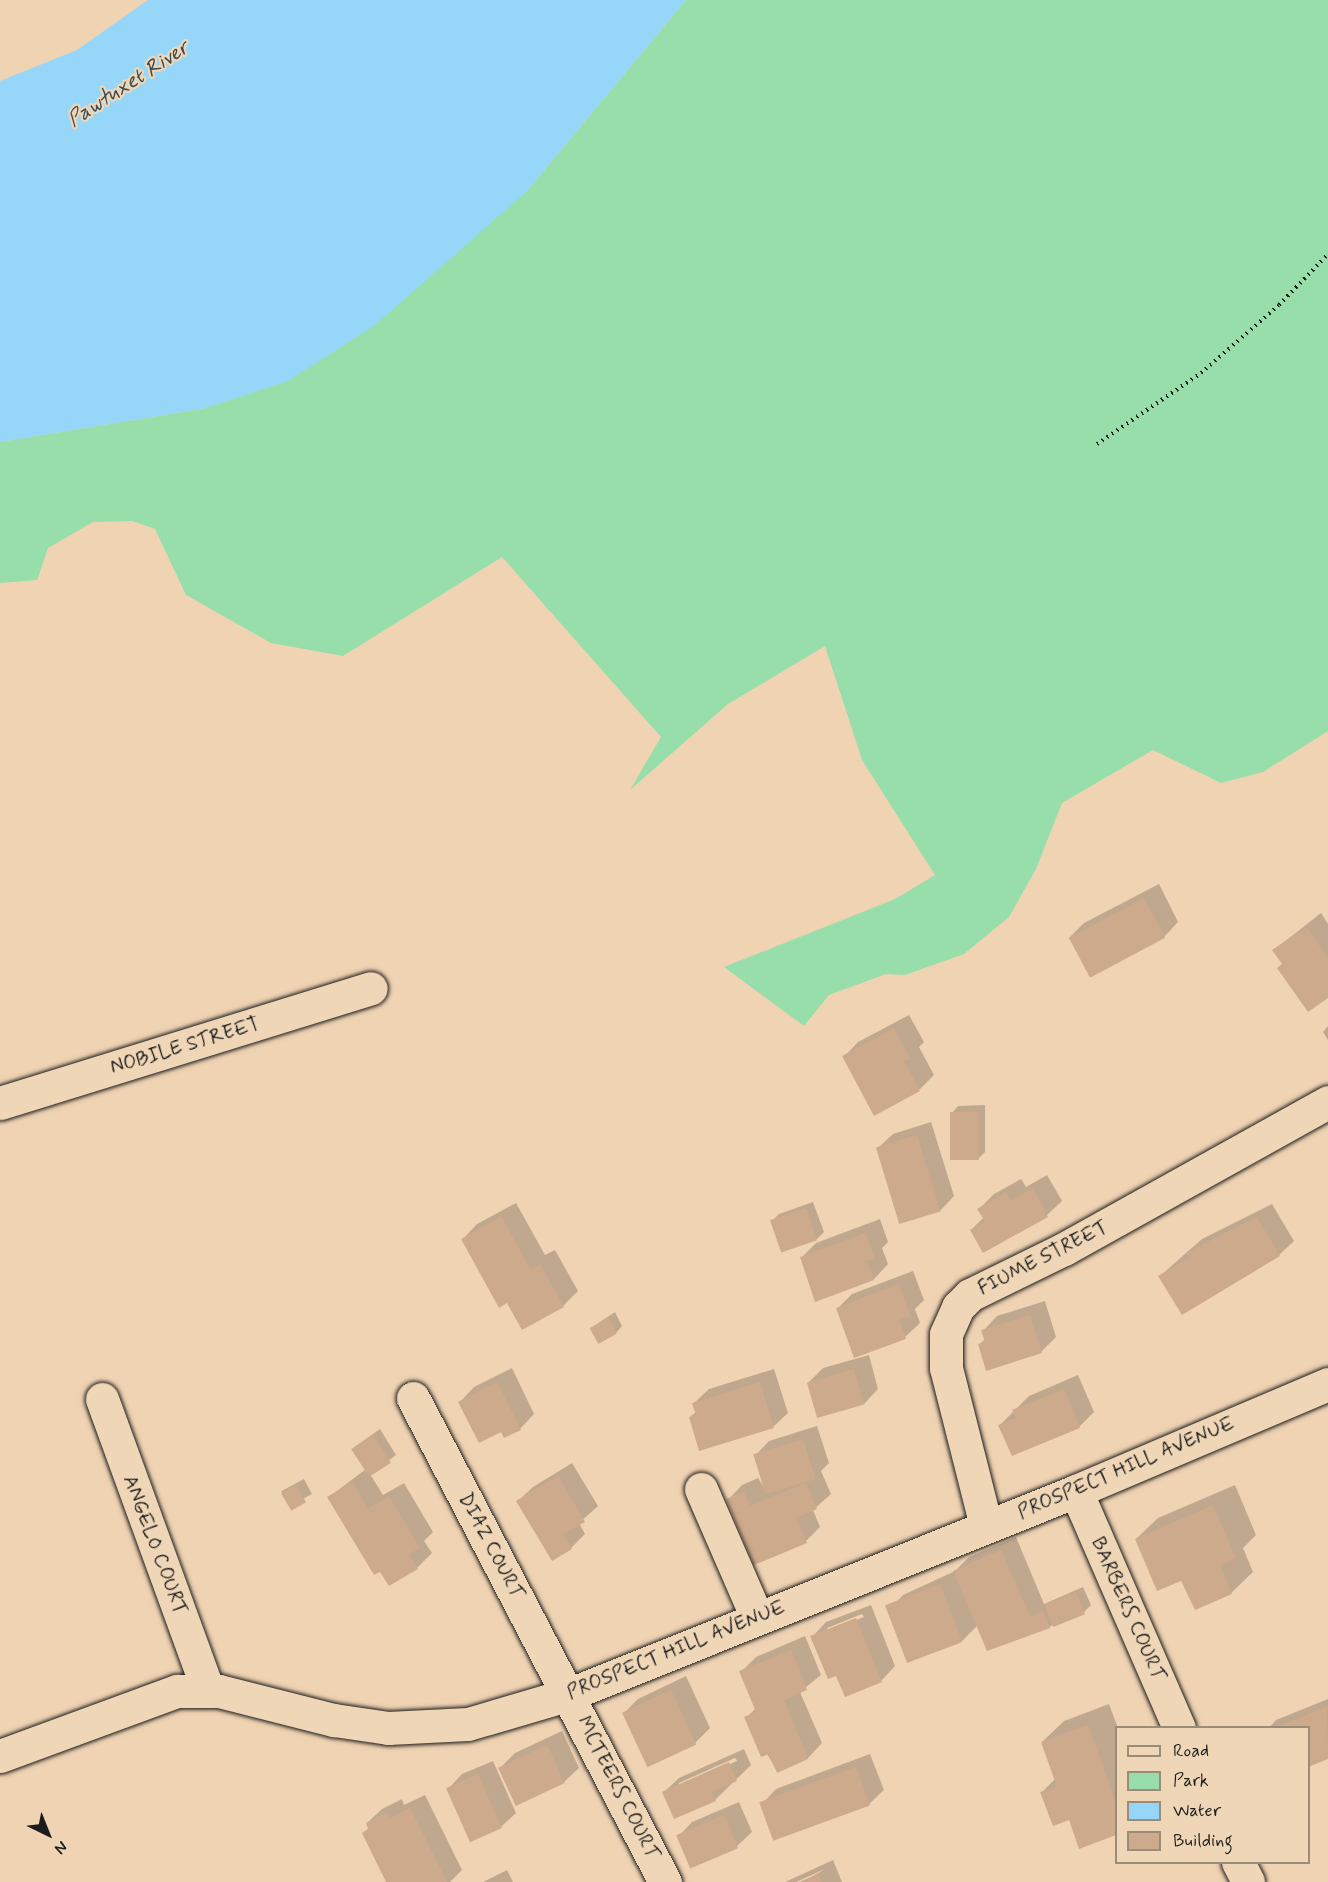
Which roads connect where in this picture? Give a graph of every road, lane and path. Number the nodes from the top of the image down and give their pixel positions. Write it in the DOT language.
graph roads {
  1 [pos="1328,254"];
  2 [pos="1097,444"];
  3 [pos="371,988"];
  4 [pos="1328,1102"];
  5 [pos="0,1103"];
  6 [pos="1328,1383"];
  7 [pos="413,1398"];
  8 [pos="102,1399"];
  9 [pos="701,1489"];
  10 [pos="1076,1491"];
  11 [pos="986,1526"];
  12 [pos="757,1618"];
  13 [pos="208,1690"];
  14 [pos="570,1694"];
  15 [pos="1178,1726"];
  16 [pos="0,1756"];
  17 [pos="1239,1864"];
  18 [pos="665,1882"];
  19 [pos="1248,1882"];
  1 -- 2 [label="path"];
  3 -- 5 [label="street, NOBILE STREET"];
  4 -- 11 [label="street, FIUME STREET"];
  6 -- 10 [label="street, PROSPECT HILL AVENUE"];
  7 -- 14 [label="street, DIAZ COURT"];
  8 -- 13 [label="street, ANGELO COURT"];
  9 -- 12 [label="street"];
  10 -- 11 [label="street, PROSPECT HILL AVENUE"];
  10 -- 15 [label="street, BARBERS COURT"];
  11 -- 12 [label="street, PROSPECT HILL AVENUE"];
  12 -- 14 [label="street, PROSPECT HILL AVENUE"];
  13 -- 14 [label="street, PROSPECT HILL AVENUE"];
  13 -- 16 [label="street, PROSPECT HILL AVENUE"];
  14 -- 18 [label="street, MCTEERS COURT"];
  17 -- 19 [label="street"];
}
